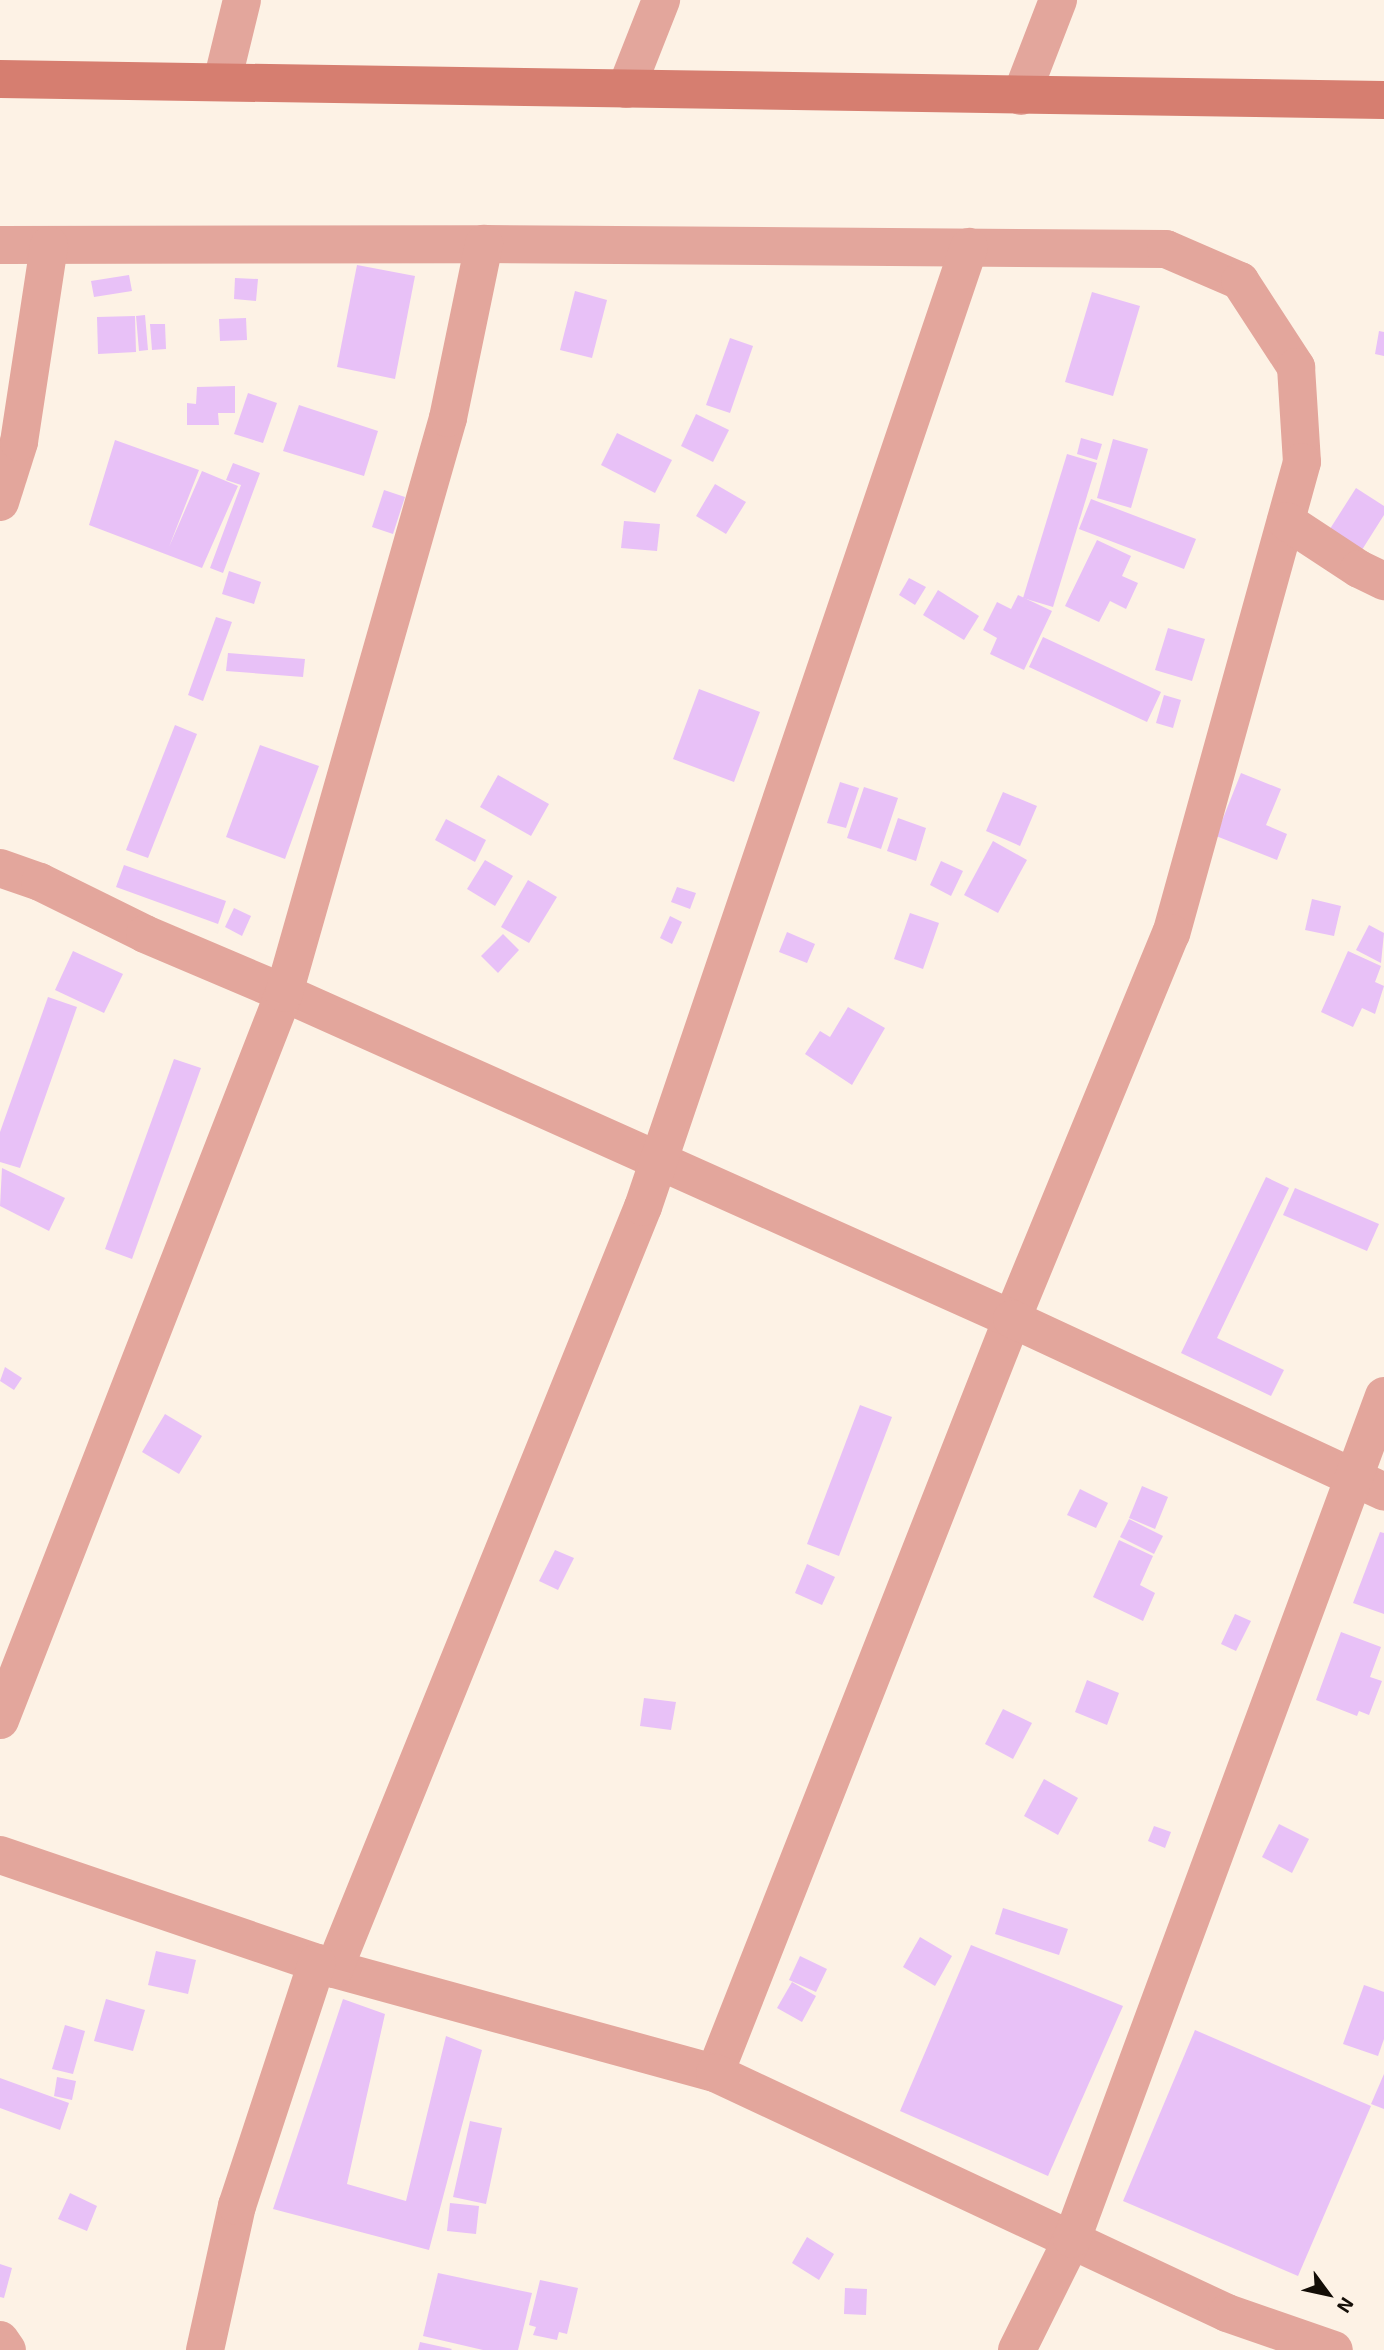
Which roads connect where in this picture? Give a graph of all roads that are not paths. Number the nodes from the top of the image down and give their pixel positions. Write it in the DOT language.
graph roads {
  1 [pos="242,0"];
  2 [pos="661,0"];
  3 [pos="1058,0"];
  4 [pos="0,79"];
  5 [pos="222,82"];
  6 [pos="626,89"];
  7 [pos="1021,96"];
  8 [pos="1384,100"];
  9 [pos="484,244"];
  10 [pos="49,245"];
  11 [pos="0,246"];
  12 [pos="970,247"];
  13 [pos="0,502"];
  14 [pos="1286,521"];
  15 [pos="1384,581"];
  16 [pos="0,868"];
  17 [pos="284,993"];
  18 [pos="658,1162"];
  19 [pos="1012,1319"];
  20 [pos="1384,1396"];
  21 [pos="1369,1485"];
  22 [pos="0,1720"];
  23 [pos="0,1855"];
  24 [pos="326,1966"];
  25 [pos="715,2073"];
  26 [pos="1072,2239"];
  27 [pos="0,2340"];
  28 [pos="7,2350"];
  29 [pos="205,2350"];
  30 [pos="1017,2350"];
  31 [pos="1334,2350"];
  1 -- 5 [label="street"];
  2 -- 6 [label="street"];
  3 -- 7 [label="street"];
  4 -- 5 [label="main road"];
  5 -- 6 [label="main road"];
  6 -- 7 [label="main road"];
  7 -- 8 [label="main road"];
  9 -- 10 [label="street"];
  9 -- 12 [label="street"];
  9 -- 17 [label="street"];
  10 -- 11 [label="street"];
  10 -- 13 [label="street"];
  12 -- 14 [label="street"];
  12 -- 18 [label="street"];
  14 -- 15 [label="street"];
  14 -- 19 [label="street"];
  16 -- 17 [label="street"];
  17 -- 18 [label="street"];
  17 -- 22 [label="street"];
  18 -- 19 [label="street"];
  18 -- 24 [label="street"];
  19 -- 21 [label="street"];
  19 -- 25 [label="street"];
  20 -- 21 [label="street"];
  21 -- 26 [label="street"];
  23 -- 24 [label="street"];
  24 -- 25 [label="street"];
  24 -- 29 [label="street"];
  25 -- 26 [label="street"];
  26 -- 30 [label="street"];
  26 -- 31 [label="street"];
  27 -- 28 [label="street"];
}
